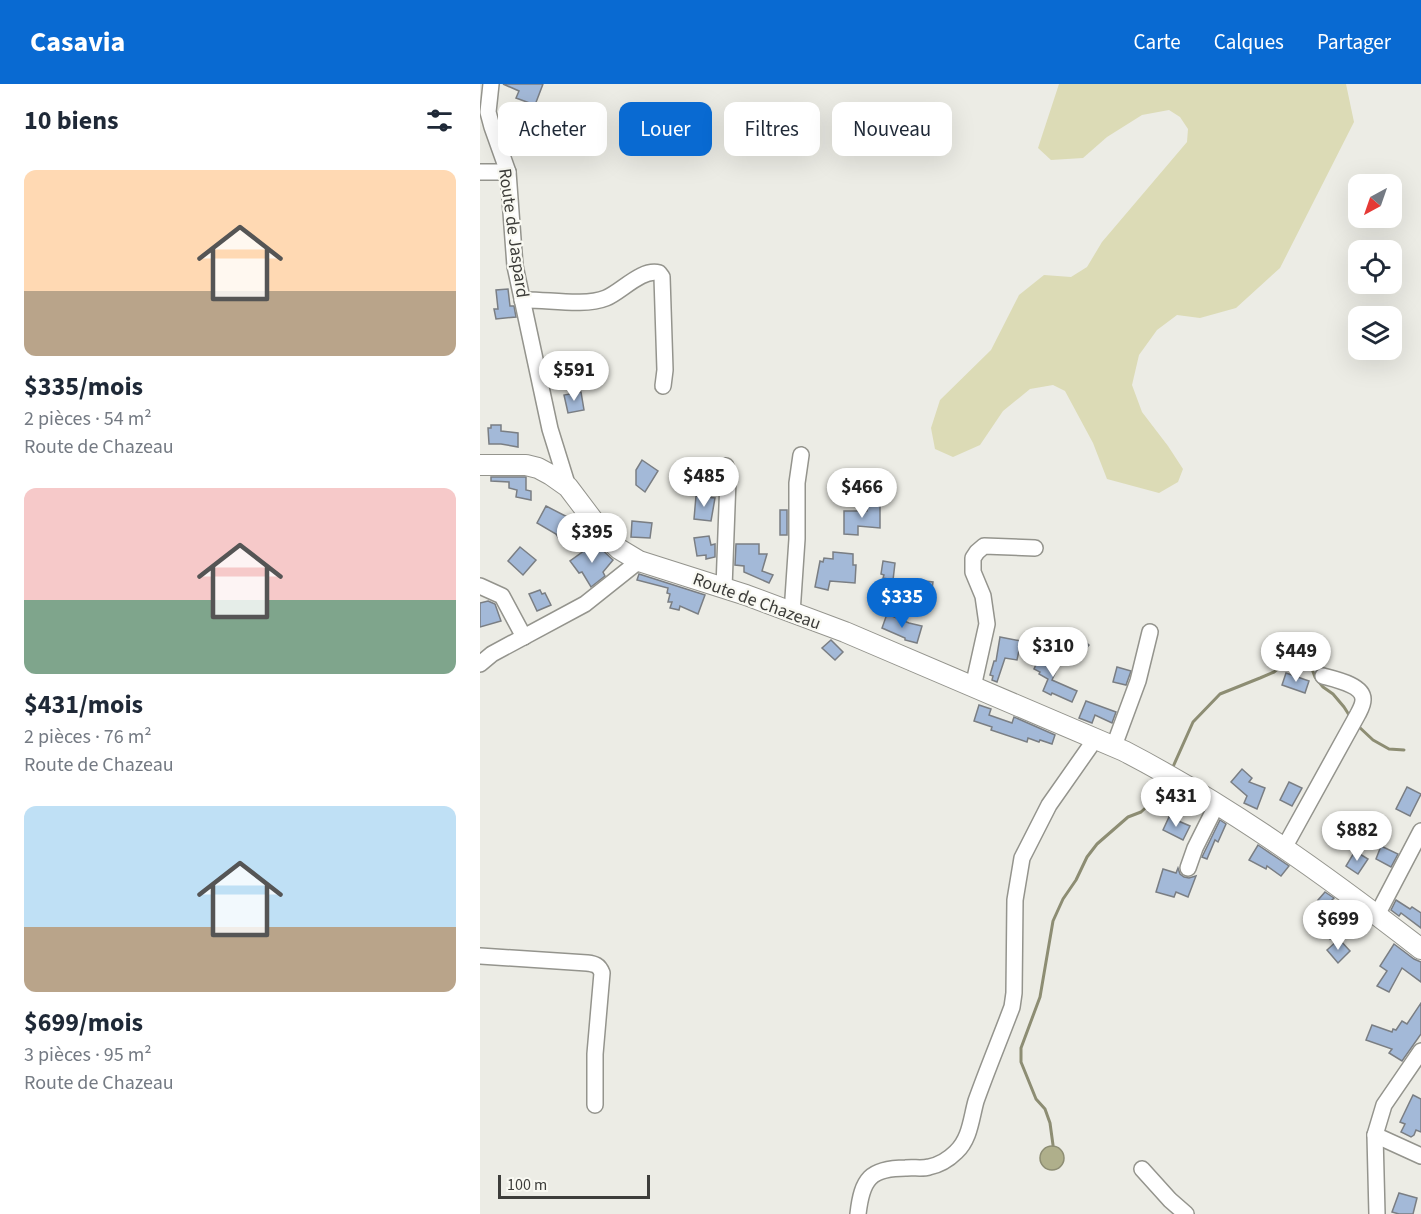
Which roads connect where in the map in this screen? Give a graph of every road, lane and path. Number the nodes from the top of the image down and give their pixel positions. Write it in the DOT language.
graph roads {
  1 [pos="491,84"];
  2 [pos="480,172"];
  3 [pos="508,172"];
  4 [pos="522,300"];
  5 [pos="663,386"];
  6 [pos="801,455"];
  7 [pos="480,465"];
  8 [pos="726,466"];
  9 [pos="568,487"];
  10 [pos="1035,548"];
  11 [pos="639,561"];
  12 [pos="480,586"];
  13 [pos="724,588"];
  14 [pos="792,613"];
  15 [pos="1150,632"];
  16 [pos="524,638"];
  17 [pos="480,664"];
  18 [pos="1323,676"];
  19 [pos="973,687"];
  20 [pos="1105,742"];
  21 [pos="1217,804"];
  22 [pos="1421,831"];
  23 [pos="1284,848"];
  24 [pos="1188,868"];
  25 [pos="1377,915"];
  26 [pos="1421,949"];
  27 [pos="480,956"];
  28 [pos="1421,1051"];
  29 [pos="595,1105"];
  30 [pos="1375,1135"];
  31 [pos="1421,1156"];
  32 [pos="1142,1169"];
  33 [pos="858,1214"];
  34 [pos="1186,1214"];
  35 [pos="1377,1214"];
  1 -- 3 [label="street, Route de Jaspard"];
  2 -- 3 [label="street"];
  3 -- 4 [label="street, Route de Jaspard"];
  4 -- 5 [label="street"];
  4 -- 9 [label="street, Route de Jaspard"];
  6 -- 14 [label="street"];
  7 -- 9 [label="main road, Route de Chazeau"];
  8 -- 13 [label="street"];
  9 -- 11 [label="main road, Route de Chazeau"];
  10 -- 19 [label="street"];
  11 -- 13 [label="main road, Route de Chazeau"];
  11 -- 16 [label="street"];
  12 -- 16 [label="street"];
  13 -- 14 [label="main road, Route de Chazeau"];
  14 -- 19 [label="main road, Route de Chazeau"];
  15 -- 20 [label="street"];
  16 -- 17 [label="street"];
  18 -- 23 [label="street"];
  19 -- 20 [label="main road, Route de Chazeau"];
  20 -- 21 [label="main road, Route de Chazeau"];
  20 -- 33 [label="street"];
  21 -- 23 [label="main road, Route de Chazeau"];
  21 -- 24 [label="street"];
  22 -- 25 [label="street"];
  23 -- 25 [label="main road, Route de Chazeau"];
  25 -- 26 [label="main road, Route de Chazeau"];
  27 -- 29 [label="street"];
  28 -- 30 [label="street"];
  30 -- 31 [label="street"];
  30 -- 35 [label="street"];
  32 -- 34 [label="street"];
}
